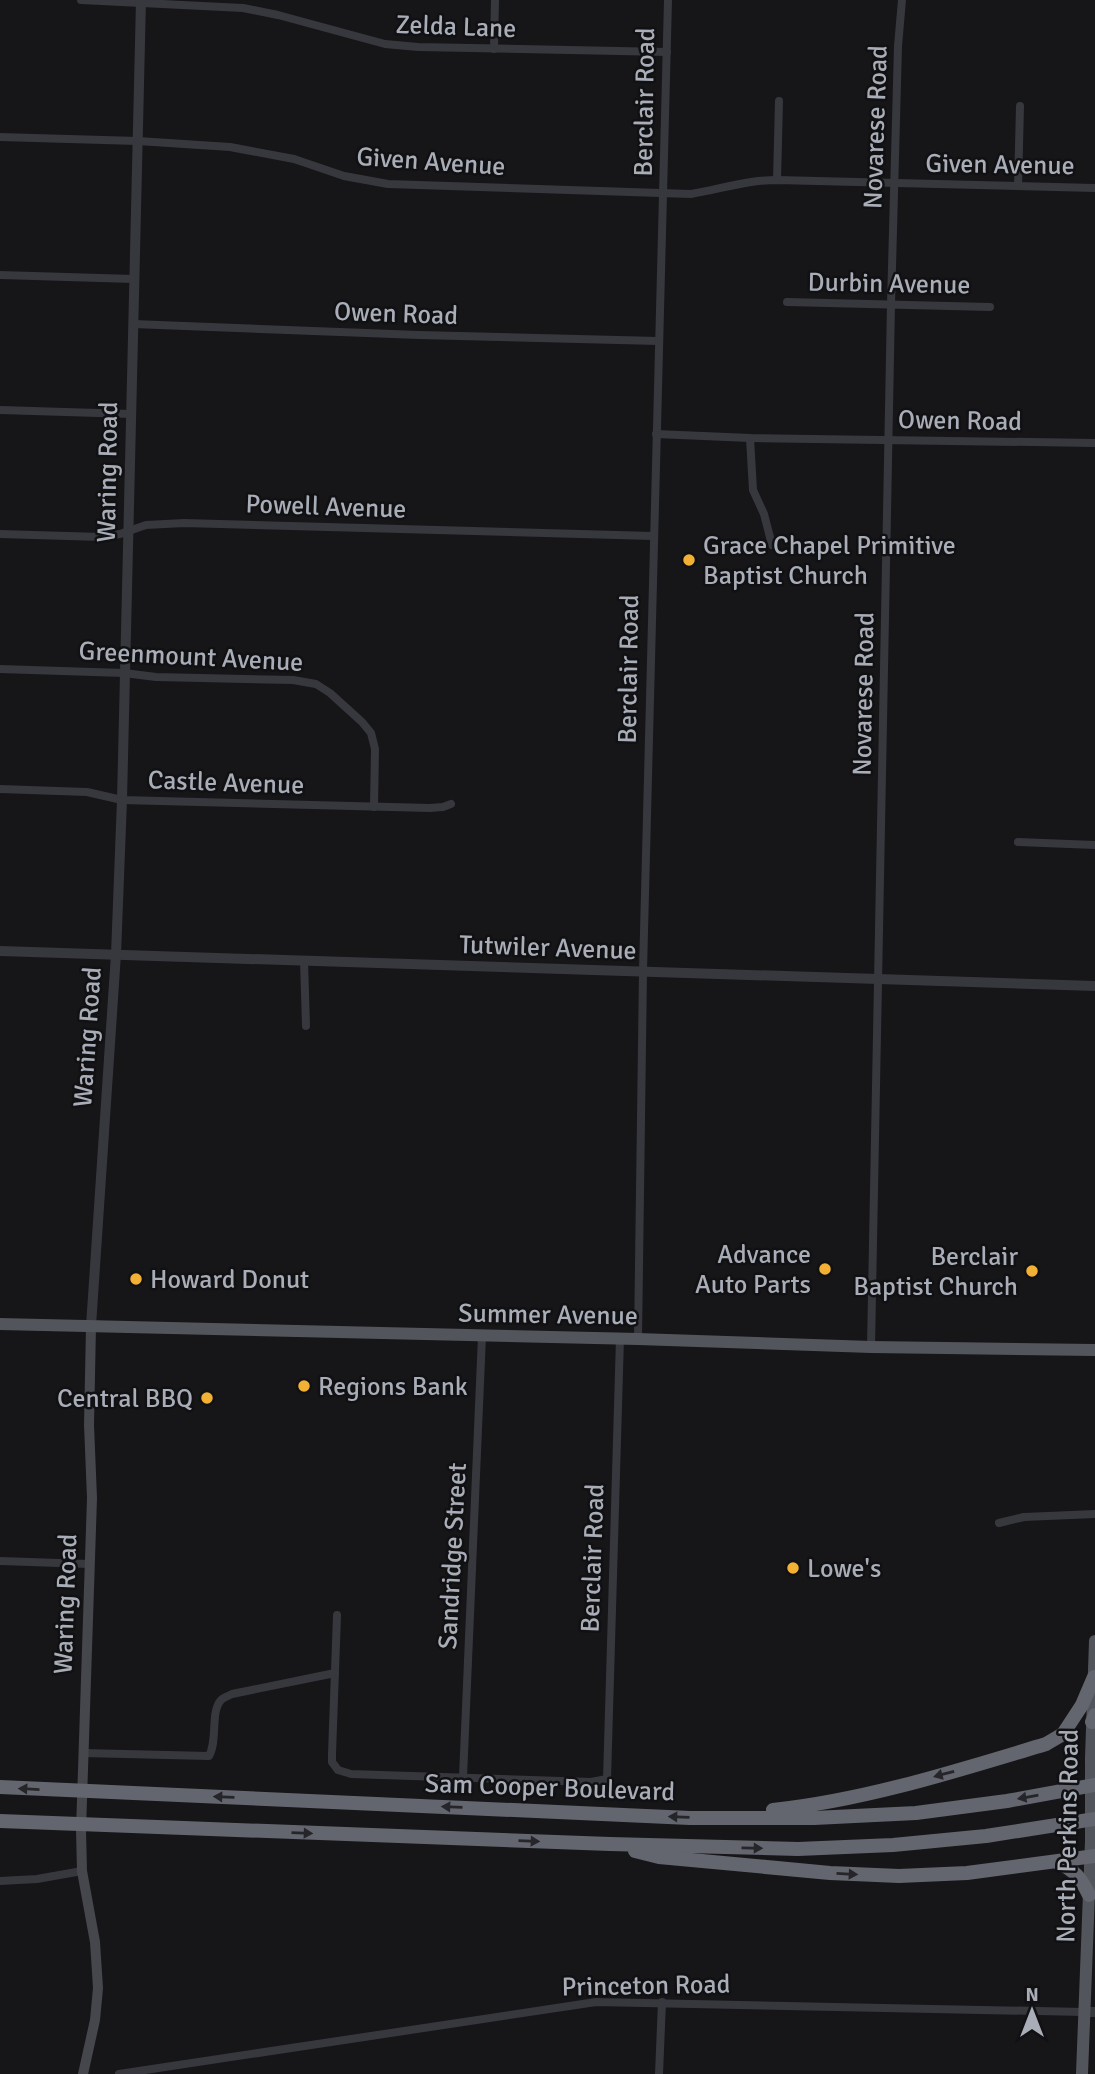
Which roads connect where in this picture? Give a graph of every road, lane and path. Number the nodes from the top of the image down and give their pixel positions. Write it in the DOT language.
graph roads {
  1 [pos="81,0"];
  2 [pos="495,0"];
  3 [pos="668,0"];
  4 [pos="902,0"];
  5 [pos="141,1"];
  6 [pos="494,49"];
  7 [pos="667,52"];
  8 [pos="779,101"];
  9 [pos="1020,106"];
  10 [pos="0,137"];
  11 [pos="138,141"];
  12 [pos="777,180"];
  13 [pos="894,183"];
  14 [pos="1018,186"];
  15 [pos="1095,188"];
  16 [pos="663,193"];
  17 [pos="0,275"];
  18 [pos="134,279"];
  19 [pos="787,302"];
  20 [pos="891,304"];
  21 [pos="990,307"];
  22 [pos="133,324"];
  23 [pos="658,341"];
  24 [pos="0,410"];
  25 [pos="131,414"];
  26 [pos="656,434"];
  27 [pos="750,438"];
  28 [pos="889,439"];
  29 [pos="1095,443"];
  30 [pos="129,531"];
  31 [pos="0,534"];
  32 [pos="653,536"];
  33 [pos="772,545"];
  34 [pos="0,669"];
  35 [pos="124,673"];
  36 [pos="0,789"];
  37 [pos="122,800"];
  38 [pos="452,804"];
  39 [pos="374,807"];
  40 [pos="1018,842"];
  41 [pos="1095,845"];
  42 [pos="0,951"];
  43 [pos="116,954"];
  44 [pos="304,960"];
  45 [pos="643,971"];
  46 [pos="878,980"];
  47 [pos="1095,986"];
  48 [pos="306,1026"];
  49 [pos="0,1324"];
  50 [pos="91,1326"];
  51 [pos="482,1336"];
  52 [pos="620,1338"];
  53 [pos="638,1339"];
  54 [pos="871,1347"];
  55 [pos="1095,1350"];
  56 [pos="1095,1514"];
  57 [pos="999,1523"];
  58 [pos="0,1561"];
  59 [pos="89,1564"];
  60 [pos="337,1615"];
  61 [pos="1095,1642"];
  62 [pos="335,1672"];
  63 [pos="1094,1677"];
  64 [pos="1094,1718"];
  65 [pos="83,1753"];
  66 [pos="463,1777"];
  67 [pos="1095,1784"];
  68 [pos="0,1787"];
  69 [pos="704,1818"];
  70 [pos="1095,1819"];
  71 [pos="0,1821"];
  72 [pos="610,1844"];
  73 [pos="1092,1860"];
  74 [pos="1056,1862"];
  75 [pos="82,1871"];
  76 [pos="0,1881"];
  77 [pos="1089,1895"];
  78 [pos="662,2002"];
  79 [pos="1090,2012"];
  80 [pos="83,2074"];
  81 [pos="119,2074"];
  82 [pos="659,2074"];
  83 [pos="1083,2074"];
  1 -- 5 [label="street, Zelda Lane"];
  2 -- 6 [label="street"];
  3 -- 7 [label="street, Berclair Road"];
  4 -- 13 [label="street, Novarese Road"];
  5 -- 6 [label="street, Zelda Lane"];
  5 -- 11 [label="street, Waring Road"];
  6 -- 7 [label="street, Zelda Lane"];
  7 -- 16 [label="street, Berclair Road"];
  8 -- 12 [label="street"];
  9 -- 14 [label="street"];
  10 -- 11 [label="street, Given Avenue"];
  11 -- 16 [label="street, Given Avenue"];
  11 -- 18 [label="street, Waring Road"];
  12 -- 13 [label="street, Given Avenue"];
  12 -- 16 [label="street, Given Avenue"];
  13 -- 14 [label="street, Given Avenue"];
  13 -- 20 [label="street, Novarese Road"];
  14 -- 15 [label="street, Given Avenue"];
  16 -- 23 [label="street, Berclair Road"];
  17 -- 18 [label="street"];
  18 -- 22 [label="street, Waring Road"];
  19 -- 20 [label="street, Durbin Avenue"];
  20 -- 21 [label="street, Durbin Avenue"];
  20 -- 28 [label="street, Novarese Road"];
  22 -- 23 [label="street, Owen Road"];
  22 -- 25 [label="street, Waring Road"];
  23 -- 26 [label="street, Berclair Road"];
  24 -- 25 [label="street"];
  25 -- 30 [label="street, Waring Road"];
  26 -- 27 [label="street, Owen Road"];
  26 -- 32 [label="street, Berclair Road"];
  27 -- 28 [label="street, Owen Road"];
  27 -- 33 [label="street"];
  28 -- 29 [label="street, Owen Road"];
  28 -- 46 [label="street, Novarese Road"];
  30 -- 31 [label="street, Powell Avenue"];
  30 -- 32 [label="street, Powell Avenue"];
  30 -- 35 [label="street, Waring Road"];
  32 -- 45 [label="street, Berclair Road"];
  34 -- 35 [label="street, Greenmount Avenue"];
  35 -- 37 [label="street, Waring Road"];
  35 -- 39 [label="street, Greenmount Avenue"];
  36 -- 37 [label="street, Castle Avenue"];
  37 -- 39 [label="street, Castle Avenue"];
  37 -- 43 [label="street, Waring Road"];
  38 -- 39 [label="street, Castle Avenue"];
  40 -- 41 [label="street"];
  42 -- 43 [label="street, Tutwiler Avenue"];
  43 -- 44 [label="street, Tutwiler Avenue"];
  43 -- 50 [label="street, Waring Road"];
  44 -- 45 [label="street, Tutwiler Avenue"];
  44 -- 48 [label="street"];
  45 -- 46 [label="street, Tutwiler Avenue"];
  45 -- 53 [label="street, Berclair Road"];
  46 -- 47 [label="street, Tutwiler Avenue"];
  46 -- 54 [label="street, Novarese Road"];
  49 -- 50 [label="main road, Summer Avenue"];
  50 -- 51 [label="main road, Summer Avenue"];
  50 -- 59 [label="main road, Waring Road"];
  51 -- 52 [label="main road, Summer Avenue"];
  51 -- 66 [label="street, Sandridge Street"];
  52 -- 53 [label="main road, Summer Avenue"];
  52 -- 66 [label="street, Berclair Road"];
  53 -- 54 [label="main road, Summer Avenue"];
  54 -- 55 [label="main road, Summer Avenue"];
  56 -- 57 [label="street"];
  58 -- 59 [label="street"];
  59 -- 65 [label="main road, Waring Road"];
  60 -- 62 [label="street"];
  61 -- 63 [label="main road, North Perkins Road"];
  62 -- 65 [label="street"];
  62 -- 66 [label="street"];
  63 -- 64 [label="main road, North Perkins Road"];
  63 -- 69 [label="highway, one-way"];
  64 -- 73 [label="main road, North Perkins Road"];
  65 -- 75 [label="main road, Waring Road"];
  67 -- 69 [label="highway, Sam Cooper Boulevard, one-way"];
  69 -- 68 [label="highway, Sam Cooper Boulevard, one-way"];
  72 -- 70 [label="highway, Sam Cooper Boulevard, one-way"];
  71 -- 72 [label="highway, Sam Cooper Boulevard, one-way"];
  72 -- 74 [label="highway, one-way"];
  73 -- 74 [label="highway"];
  73 -- 77 [label="main road, North Perkins Road"];
  74 -- 77 [label="highway"];
  75 -- 76 [label="street"];
  75 -- 80 [label="main road, Waring Road"];
  77 -- 79 [label="main road, North Perkins Road"];
  78 -- 79 [label="street, Princeton Road"];
  78 -- 81 [label="street, Princeton Road"];
  78 -- 82 [label="street"];
  79 -- 83 [label="main road, North Perkins Road"];
}
